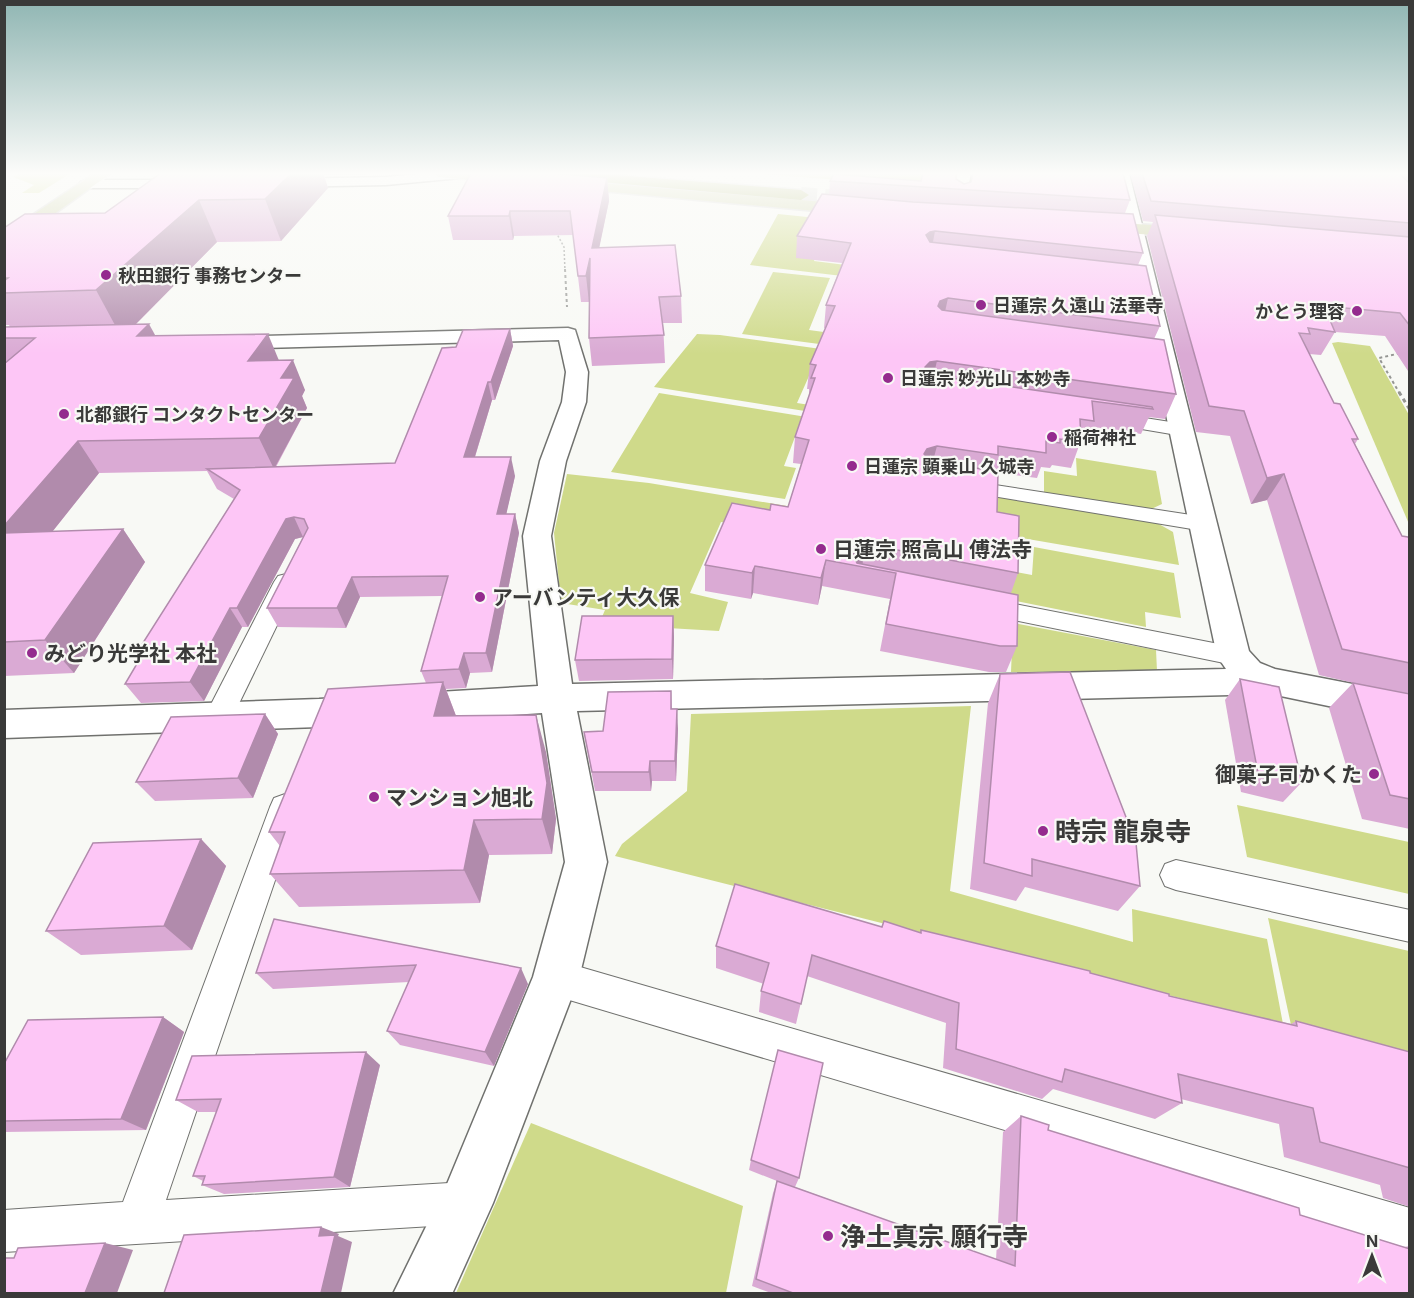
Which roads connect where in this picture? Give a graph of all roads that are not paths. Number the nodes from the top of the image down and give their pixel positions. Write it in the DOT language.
graph roads {
  1 [pos="1135,234"];
  2 [pos="208,344"];
  3 [pos="1091,416"];
  4 [pos="1183,430"];
  5 [pos="942,482"];
  6 [pos="1204,524"];
  7 [pos="299,556"];
  8 [pos="966,602"];
  9 [pos="1234,656"];
  10 [pos="1271,681"];
  11 [pos="557,698"];
  12 [pos="1410,709"];
  13 [pos="319,713"];
  14 [pos="219,716"];
  15 [pos="4,724"];
  16 [pos="307,746"];
  17 [pos="295,779"];
  18 [pos="1176,875"];
  19 [pos="1410,926"];
  20 [pos="556,978"];
  21 [pos="466,1203"];
  22 [pos="137,1222"];
  23 [pos="1410,1230"];
  24 [pos="4,1231"];
  25 [pos="422,1293"];
  1 -- 4 [label="street"];
  2 -- 11 [label="street"];
  3 -- 4 [label="lane"];
  4 -- 6 [label="street"];
  5 -- 6 [label="lane"];
  6 -- 9 [label="street"];
  7 -- 14 [label="lane"];
  8 -- 9 [label="lane"];
  9 -- 10 [label="street"];
  10 -- 11 [label="street"];
  10 -- 12 [label="street"];
  11 -- 13 [label="street"];
  11 -- 20 [label="street"];
  13 -- 14 [label="street"];
  13 -- 16 [label="lane"];
  14 -- 15 [label="street"];
  17 -- 22 [label="lane"];
  18 -- 19 [label="lane"];
  20 -- 21 [label="street"];
  20 -- 23 [label="lane"];
  21 -- 22 [label="lane"];
  21 -- 25 [label="street"];
  22 -- 24 [label="lane"];
}
